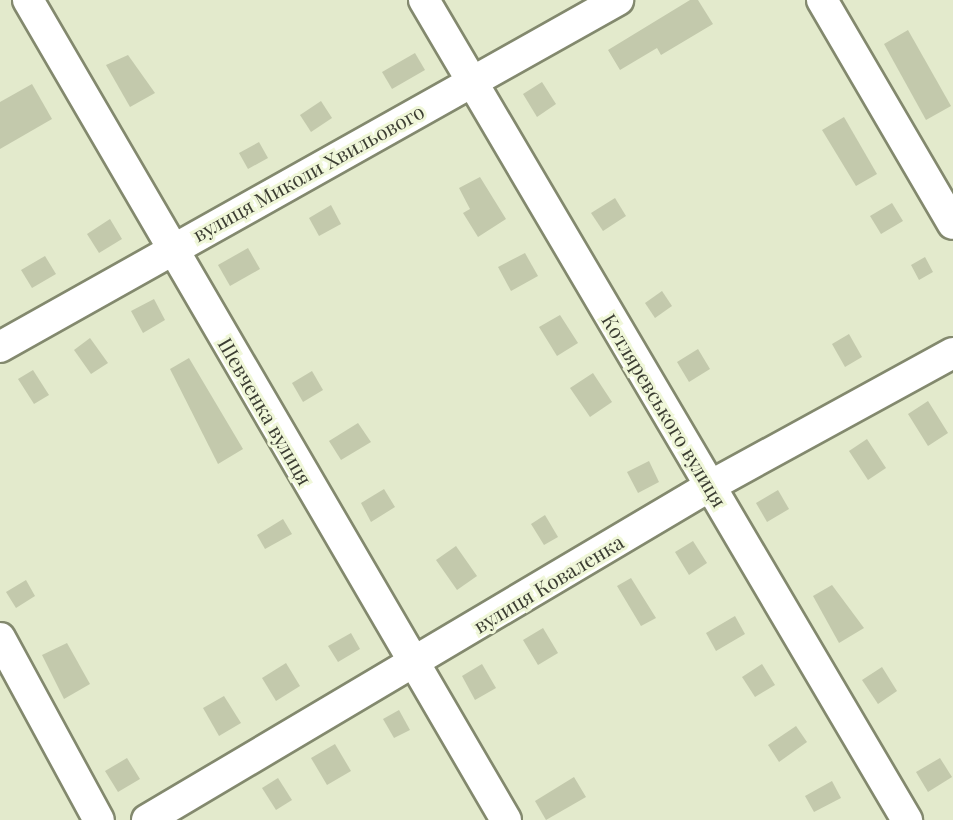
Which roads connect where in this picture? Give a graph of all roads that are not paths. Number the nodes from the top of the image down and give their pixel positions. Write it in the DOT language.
graph roads {
  1 [pos="28,0"];
  2 [pos="424,0"];
  3 [pos="618,0"];
  4 [pos="822,0"];
  5 [pos="471,81"];
  6 [pos="953,224"];
  7 [pos="172,249"];
  8 [pos="0,347"];
  9 [pos="953,353"];
  10 [pos="710,486"];
  11 [pos="0,638"];
  12 [pos="413,664"];
  13 [pos="99,820"];
  14 [pos="147,820"];
  15 [pos="506,820"];
  16 [pos="907,820"];
  1 -- 7 [label="street, Шевченка вулиця"];
  2 -- 5 [label="street, Котляревського вулиця"];
  3 -- 5 [label="street, вулиця Миколи Хвильового"];
  4 -- 6 [label="street"];
  5 -- 7 [label="street, вулиця Миколи Хвильового"];
  5 -- 10 [label="street, Котляревського вулиця"];
  7 -- 8 [label="street, вулиця Миколи Хвильового"];
  7 -- 12 [label="street, Шевченка вулиця"];
  9 -- 10 [label="street, вулиця Коваленка"];
  10 -- 12 [label="street, вулиця Коваленка"];
  10 -- 16 [label="street, Котляревського вулиця"];
  11 -- 13 [label="street"];
  12 -- 14 [label="street, вулиця Коваленка"];
  12 -- 15 [label="street, Шевченка вулиця"];
}
